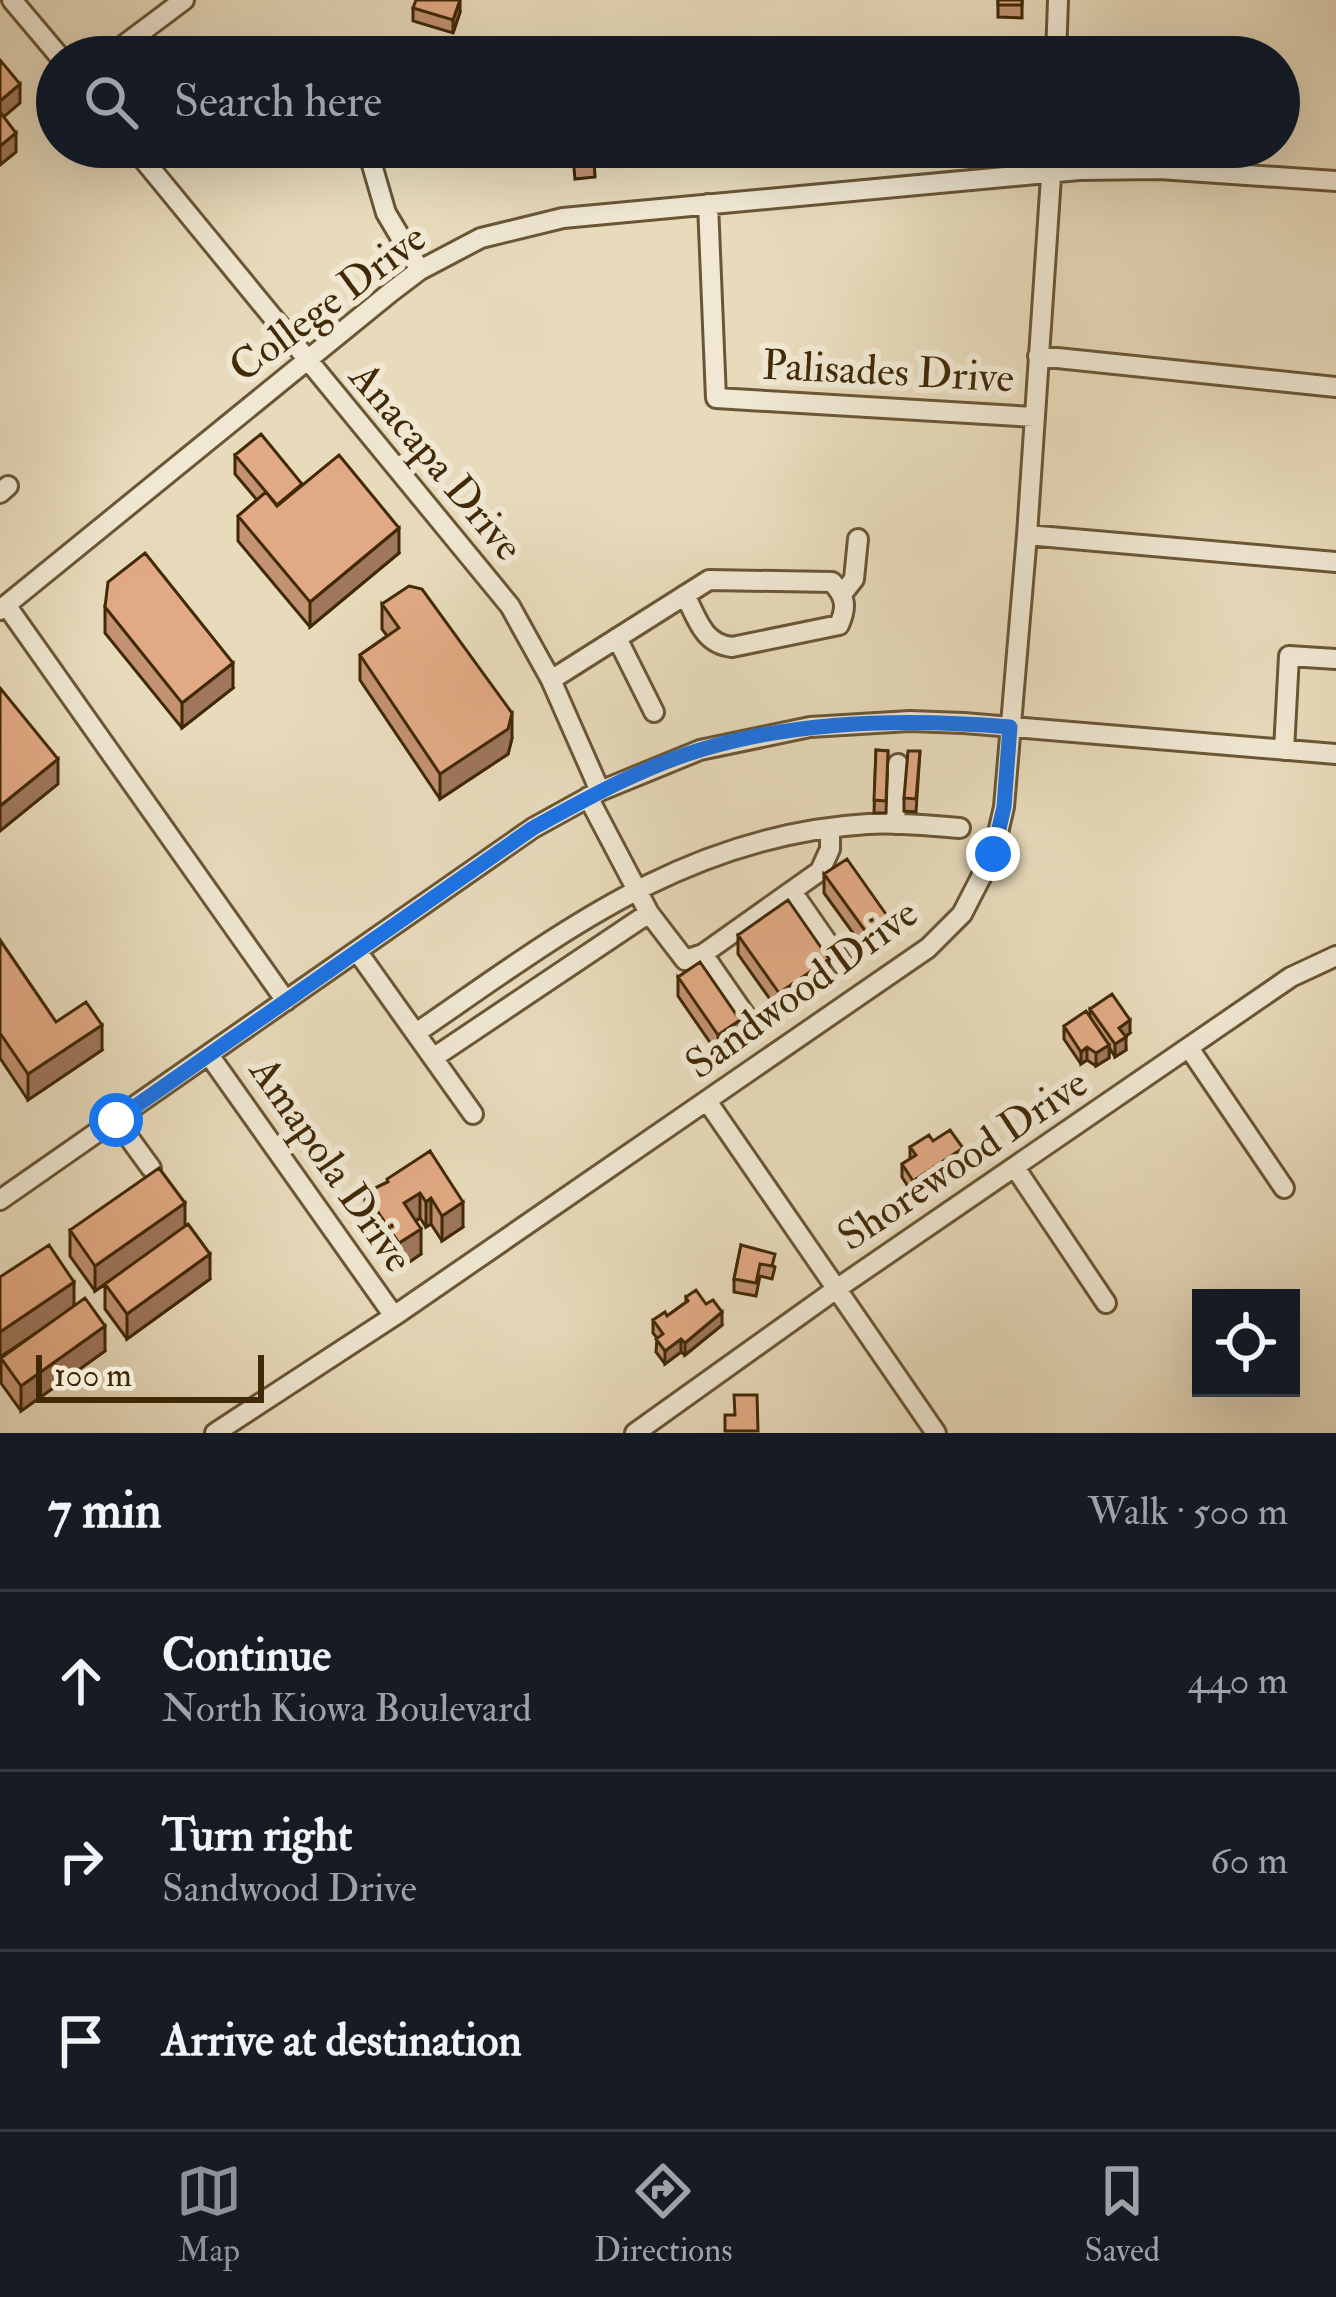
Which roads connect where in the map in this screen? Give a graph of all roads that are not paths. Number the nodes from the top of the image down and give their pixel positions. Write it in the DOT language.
graph roads {
  1 [pos="12,0"];
  2 [pos="184,0"];
  3 [pos="1058,0"];
  4 [pos="42,36"];
  5 [pos="136,36"];
  6 [pos="1057,36"];
  7 [pos="151,168"];
  8 [pos="373,168"];
  9 [pos="1053,168"];
  10 [pos="1053,173"];
  11 [pos="1336,182"];
  12 [pos="708,204"];
  13 [pos="420,270"];
  14 [pos="1038,356"];
  15 [pos="305,361"];
  16 [pos="1336,386"];
  17 [pos="1034,417"];
  18 [pos="1028,535"];
  19 [pos="858,539"];
  20 [pos="1336,562"];
  21 [pos="843,593"];
  22 [pos="686,595"];
  23 [pos="3,608"];
  24 [pos="617,638"];
  25 [pos="1336,659"];
  26 [pos="551,680"];
  27 [pos="654,712"];
  28 [pos="1010,727"];
  29 [pos="1284,750"];
  30 [pos="1336,754"];
  31 [pos="898,764"];
  32 [pos="594,794"];
  33 [pos="895,824"];
  34 [pos="960,828"];
  35 [pos="830,829"];
  36 [pos="633,889"];
  37 [pos="793,893"];
  38 [pos="649,913"];
  39 [pos="357,952"];
  40 [pos="703,954"];
  41 [pos="1336,956"];
  42 [pos="842,964"];
  43 [pos="286,1001"];
  44 [pos="752,1025"];
  45 [pos="416,1033"];
  46 [pos="1189,1048"];
  47 [pos="209,1055"];
  48 [pos="434,1058"];
  49 [pos="707,1101"];
  50 [pos="473,1114"];
  51 [pos="116,1120"];
  52 [pos="151,1168"];
  53 [pos="1016,1169"];
  54 [pos="1284,1188"];
  55 [pos="0,1200"];
  56 [pos="835,1290"];
  57 [pos="1106,1303"];
  58 [pos="394,1316"];
  59 [pos="661,1415"];
  60 [pos="215,1433"];
  61 [pos="635,1433"];
  62 [pos="673,1433"];
  63 [pos="936,1433"];
  1 -- 4 [label="street"];
  2 -- 5 [label="street"];
  3 -- 6 [label="street"];
  7 -- 15 [label="street, Anacapa Drive"];
  8 -- 13 [label="street"];
  9 -- 10 [label="street, Sandwood Drive"];
  10 -- 11 [label="street, College Drive"];
  10 -- 12 [label="street, College Drive"];
  10 -- 14 [label="street, Sandwood Drive"];
  12 -- 13 [label="street, College Drive"];
  12 -- 17 [label="street, Palisades Drive"];
  13 -- 15 [label="street, College Drive"];
  14 -- 16 [label="street, Palisades Drive"];
  14 -- 17 [label="street, Sandwood Drive"];
  15 -- 23 [label="street, College Drive"];
  15 -- 26 [label="street, Anacapa Drive"];
  17 -- 18 [label="street, Sandwood Drive"];
  18 -- 20 [label="street"];
  18 -- 28 [label="street, Sandwood Drive"];
  19 -- 21 [label="street"];
  21 -- 22 [label="street"];
  21 -- 22 [label="street"];
  22 -- 24 [label="street"];
  23 -- 43 [label="street"];
  24 -- 26 [label="street"];
  24 -- 27 [label="street"];
  25 -- 29 [label="street"];
  26 -- 32 [label="street, Anacapa Drive"];
  28 -- 29 [label="street"];
  28 -- 32 [label="street"];
  28 -- 49 [label="street, Sandwood Drive"];
  29 -- 30 [label="street"];
  31 -- 33 [label="street"];
  32 -- 36 [label="street, Anacapa Drive"];
  32 -- 39 [label="street"];
  33 -- 34 [label="street"];
  33 -- 35 [label="street"];
  35 -- 36 [label="street"];
  35 -- 37 [label="street"];
  36 -- 38 [label="street, Anacapa Drive"];
  36 -- 45 [label="street"];
  37 -- 40 [label="street"];
  37 -- 42 [label="street"];
  38 -- 40 [label="street, Anacapa Drive"];
  38 -- 48 [label="street"];
  39 -- 43 [label="street"];
  39 -- 45 [label="street"];
  40 -- 44 [label="street"];
  41 -- 46 [label="street, Shorewood Drive"];
  43 -- 47 [label="street"];
  45 -- 48 [label="street"];
  46 -- 53 [label="street, Shorewood Drive"];
  46 -- 54 [label="street"];
  47 -- 51 [label="street"];
  47 -- 58 [label="street, Amapola Drive"];
  48 -- 50 [label="street"];
  49 -- 56 [label="street"];
  49 -- 58 [label="street, Sandwood Drive"];
  51 -- 52 [label="street"];
  51 -- 55 [label="street"];
  53 -- 56 [label="street, Shorewood Drive"];
  53 -- 57 [label="street"];
  56 -- 59 [label="street, Shorewood Drive"];
  56 -- 63 [label="street"];
  58 -- 60 [label="street, Sandwood Drive"];
  59 -- 61 [label="street, Shorewood Drive"];
  59 -- 62 [label="street"];
}
